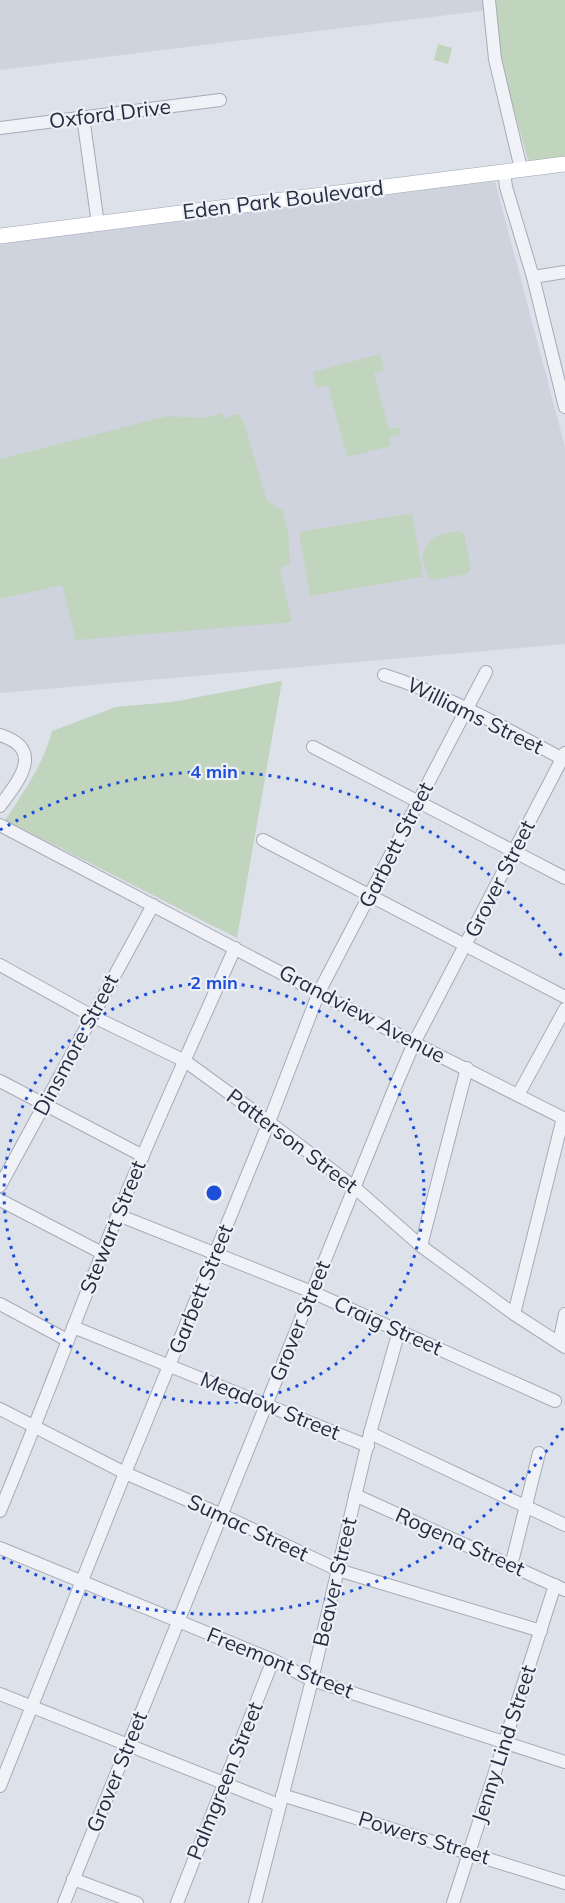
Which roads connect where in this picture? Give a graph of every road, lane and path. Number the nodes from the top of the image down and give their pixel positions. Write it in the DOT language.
graph roads {
  1 [pos="489,0"];
  2 [pos="220,100"];
  3 [pos="83,117"];
  4 [pos="0,128"];
  5 [pos="565,164"];
  6 [pos="521,169"];
  7 [pos="504,171"];
  8 [pos="98,224"];
  9 [pos="0,236"];
  10 [pos="565,272"];
  11 [pos="533,277"];
  12 [pos="561,379"];
  13 [pos="565,407"];
  14 [pos="486,672"];
  15 [pos="384,675"];
  16 [pos="467,708"];
  17 [pos="0,735"];
  18 [pos="314,747"];
  19 [pos="564,757"];
  20 [pos="418,802"];
  21 [pos="0,806"];
  22 [pos="0,825"];
  23 [pos="263,840"];
  24 [pos="513,851"];
  25 [pos="565,878"];
  26 [pos="369,896"];
  27 [pos="153,904"];
  28 [pos="465,946"];
  29 [pos="235,948"];
  30 [pos="0,965"];
  31 [pos="320,992"];
  32 [pos="565,997"];
  33 [pos="565,1009"];
  34 [pos="92,1016"];
  35 [pos="414,1043"];
  36 [pos="185,1061"];
  37 [pos="467,1068"];
  38 [pos="0,1081"];
  39 [pos="518,1095"];
  40 [pos="44,1104"];
  41 [pos="564,1119"];
  42 [pos="269,1122"];
  43 [pos="143,1156"];
  44 [pos="0,1186"];
  45 [pos="354,1188"];
  46 [pos="0,1200"];
  47 [pos="118,1215"];
  48 [pos="421,1246"];
  49 [pos="102,1253"];
  50 [pos="215,1254"];
  51 [pos="312,1292"];
  52 [pos="0,1304"];
  53 [pos="514,1314"];
  54 [pos="565,1314"];
  55 [pos="73,1327"];
  56 [pos="399,1331"];
  57 [pos="68,1340"];
  58 [pos="562,1345"];
  59 [pos="170,1366"];
  60 [pos="555,1401"];
  61 [pos="266,1406"];
  62 [pos="0,1409"];
  63 [pos="35,1428"];
  64 [pos="369,1440"];
  65 [pos="539,1453"];
  66 [pos="125,1473"];
  67 [pos="355,1495"];
  68 [pos="526,1506"];
  69 [pos="0,1511"];
  70 [pos="222,1515"];
  71 [pos="565,1525"];
  72 [pos="0,1548"];
  73 [pos="511,1566"];
  74 [pos="338,1570"];
  75 [pos="82,1583"];
  76 [pos="560,1588"];
  77 [pos="178,1622"];
  78 [pos="541,1631"];
  79 [pos="273,1660"];
  80 [pos="312,1680"];
  81 [pos="0,1694"];
  82 [pos="32,1706"];
  83 [pos="505,1741"];
  84 [pos="129,1744"];
  85 [pos="565,1762"];
  86 [pos="224,1783"];
  87 [pos="0,1786"];
  88 [pos="280,1800"];
  89 [pos="469,1852"];
  90 [pos="73,1879"];
  91 [pos="565,1883"];
  92 [pos="64,1903"];
  93 [pos="137,1903"];
  94 [pos="177,1903"];
  95 [pos="255,1903"];
  96 [pos="453,1903"];
  1 -- 6 [label="street"];
  2 -- 3 [label="street, Oxford Drive"];
  3 -- 4 [label="street, Oxford Drive"];
  3 -- 8 [label="street"];
  5 -- 6 [label="main road, Eden Park Boulevard"];
  6 -- 7 [label="main road, Eden Park Boulevard"];
  7 -- 8 [label="main road, Eden Park Boulevard"];
  7 -- 11 [label="street"];
  8 -- 9 [label="main road, Eden Park Boulevard"];
  10 -- 11 [label="street"];
  11 -- 12 [label="street"];
  12 -- 13 [label="street"];
  14 -- 16 [label="street, Garbett Street"];
  15 -- 16 [label="street, Williams Street"];
  16 -- 19 [label="street, Williams Street"];
  16 -- 20 [label="street, Garbett Street"];
  17 -- 21 [label="street"];
  18 -- 20 [label="street"];
  19 -- 24 [label="street, Grover Street"];
  20 -- 24 [label="street"];
  20 -- 26 [label="street, Garbett Street"];
  22 -- 27 [label="street, Grandview Avenue"];
  23 -- 26 [label="street"];
  24 -- 25 [label="street"];
  24 -- 28 [label="street, Grover Street"];
  26 -- 28 [label="street"];
  26 -- 31 [label="street, Garbett Street"];
  27 -- 29 [label="street, Grandview Avenue"];
  27 -- 34 [label="street, Dinsmore Street"];
  28 -- 32 [label="street"];
  28 -- 35 [label="street, Grover Street"];
  29 -- 31 [label="street, Grandview Avenue"];
  29 -- 36 [label="street, Stewart Street"];
  30 -- 34 [label="street, Patterson Street"];
  31 -- 35 [label="street, Grandview Avenue"];
  31 -- 42 [label="street, Garbett Street"];
  33 -- 39 [label="street"];
  34 -- 36 [label="street, Patterson Street"];
  34 -- 40 [label="street, Dinsmore Street"];
  35 -- 37 [label="street, Grandview Avenue"];
  35 -- 45 [label="street, Grover Street"];
  36 -- 42 [label="street, Patterson Street"];
  36 -- 43 [label="street, Stewart Street"];
  37 -- 39 [label="street, Grandview Avenue"];
  37 -- 48 [label="street"];
  38 -- 40 [label="street"];
  39 -- 41 [label="street, Grandview Avenue"];
  40 -- 43 [label="street"];
  40 -- 44 [label="street, Dinsmore Street"];
  41 -- 53 [label="street"];
  42 -- 45 [label="street, Patterson Street"];
  42 -- 50 [label="street, Garbett Street"];
  43 -- 47 [label="street, Stewart Street"];
  45 -- 48 [label="street, Patterson Street"];
  45 -- 51 [label="street, Grover Street"];
  46 -- 49 [label="street"];
  47 -- 49 [label="street, Stewart Street"];
  47 -- 50 [label="street, Craig Street"];
  48 -- 53 [label="street, Patterson Street"];
  49 -- 55 [label="street, Stewart Street"];
  50 -- 51 [label="street, Craig Street"];
  50 -- 59 [label="street, Garbett Street"];
  51 -- 56 [label="street, Craig Street"];
  51 -- 61 [label="street, Grover Street"];
  52 -- 57 [label="street"];
  53 -- 58 [label="street, Patterson Street"];
  54 -- 58 [label="street"];
  55 -- 57 [label="street, Stewart Street"];
  55 -- 59 [label="street, Meadow Street"];
  56 -- 60 [label="street, Craig Street"];
  56 -- 64 [label="street, Beaver Street"];
  57 -- 63 [label="street, Stewart Street"];
  59 -- 61 [label="street, Meadow Street"];
  59 -- 66 [label="street, Garbett Street"];
  61 -- 64 [label="street, Meadow Street"];
  61 -- 70 [label="street, Grover Street"];
  62 -- 63 [label="street, Sumac Street"];
  63 -- 66 [label="street, Sumac Street"];
  63 -- 69 [label="street, Stewart Street"];
  64 -- 67 [label="street, Beaver Street"];
  64 -- 68 [label="street, Meadow Street"];
  65 -- 68 [label="street"];
  66 -- 70 [label="street, Sumac Street"];
  66 -- 75 [label="street, Garbett Street"];
  67 -- 73 [label="street, Rogena Street"];
  67 -- 74 [label="street, Beaver Street"];
  68 -- 71 [label="street, Meadow Street"];
  68 -- 73 [label="street"];
  70 -- 74 [label="street, Sumac Street"];
  70 -- 77 [label="street, Grover Street"];
  72 -- 75 [label="street, Freemont Street"];
  73 -- 76 [label="street, Rogena Street"];
  74 -- 78 [label="street, Sumac Street"];
  74 -- 80 [label="street, Beaver Street"];
  75 -- 77 [label="street, Freemont Street"];
  75 -- 82 [label="street, Garbett Street"];
  76 -- 78 [label="street, Jenny Lind Street"];
  77 -- 79 [label="street, Freemont Street"];
  77 -- 84 [label="street, Grover Street"];
  78 -- 83 [label="street, Jenny Lind Street"];
  79 -- 80 [label="street, Freemont Street"];
  79 -- 86 [label="street, Palmgreen Street"];
  80 -- 83 [label="street, Freemont Street"];
  80 -- 88 [label="street, Beaver Street"];
  81 -- 82 [label="street, Powers Street"];
  82 -- 84 [label="street, Powers Street"];
  82 -- 87 [label="street, Garbett Street"];
  83 -- 85 [label="street, Freemont Street"];
  83 -- 89 [label="street, Jenny Lind Street"];
  84 -- 86 [label="street, Powers Street"];
  84 -- 90 [label="street, Grover Street"];
  86 -- 88 [label="street, Powers Street"];
  86 -- 94 [label="street, Palmgreen Street"];
  88 -- 89 [label="street, Powers Street"];
  88 -- 95 [label="street, Beaver Street"];
  89 -- 91 [label="street, Powers Street"];
  89 -- 96 [label="street, Jenny Lind Street"];
  90 -- 92 [label="street, Grover Street"];
  90 -- 93 [label="street"];
}
